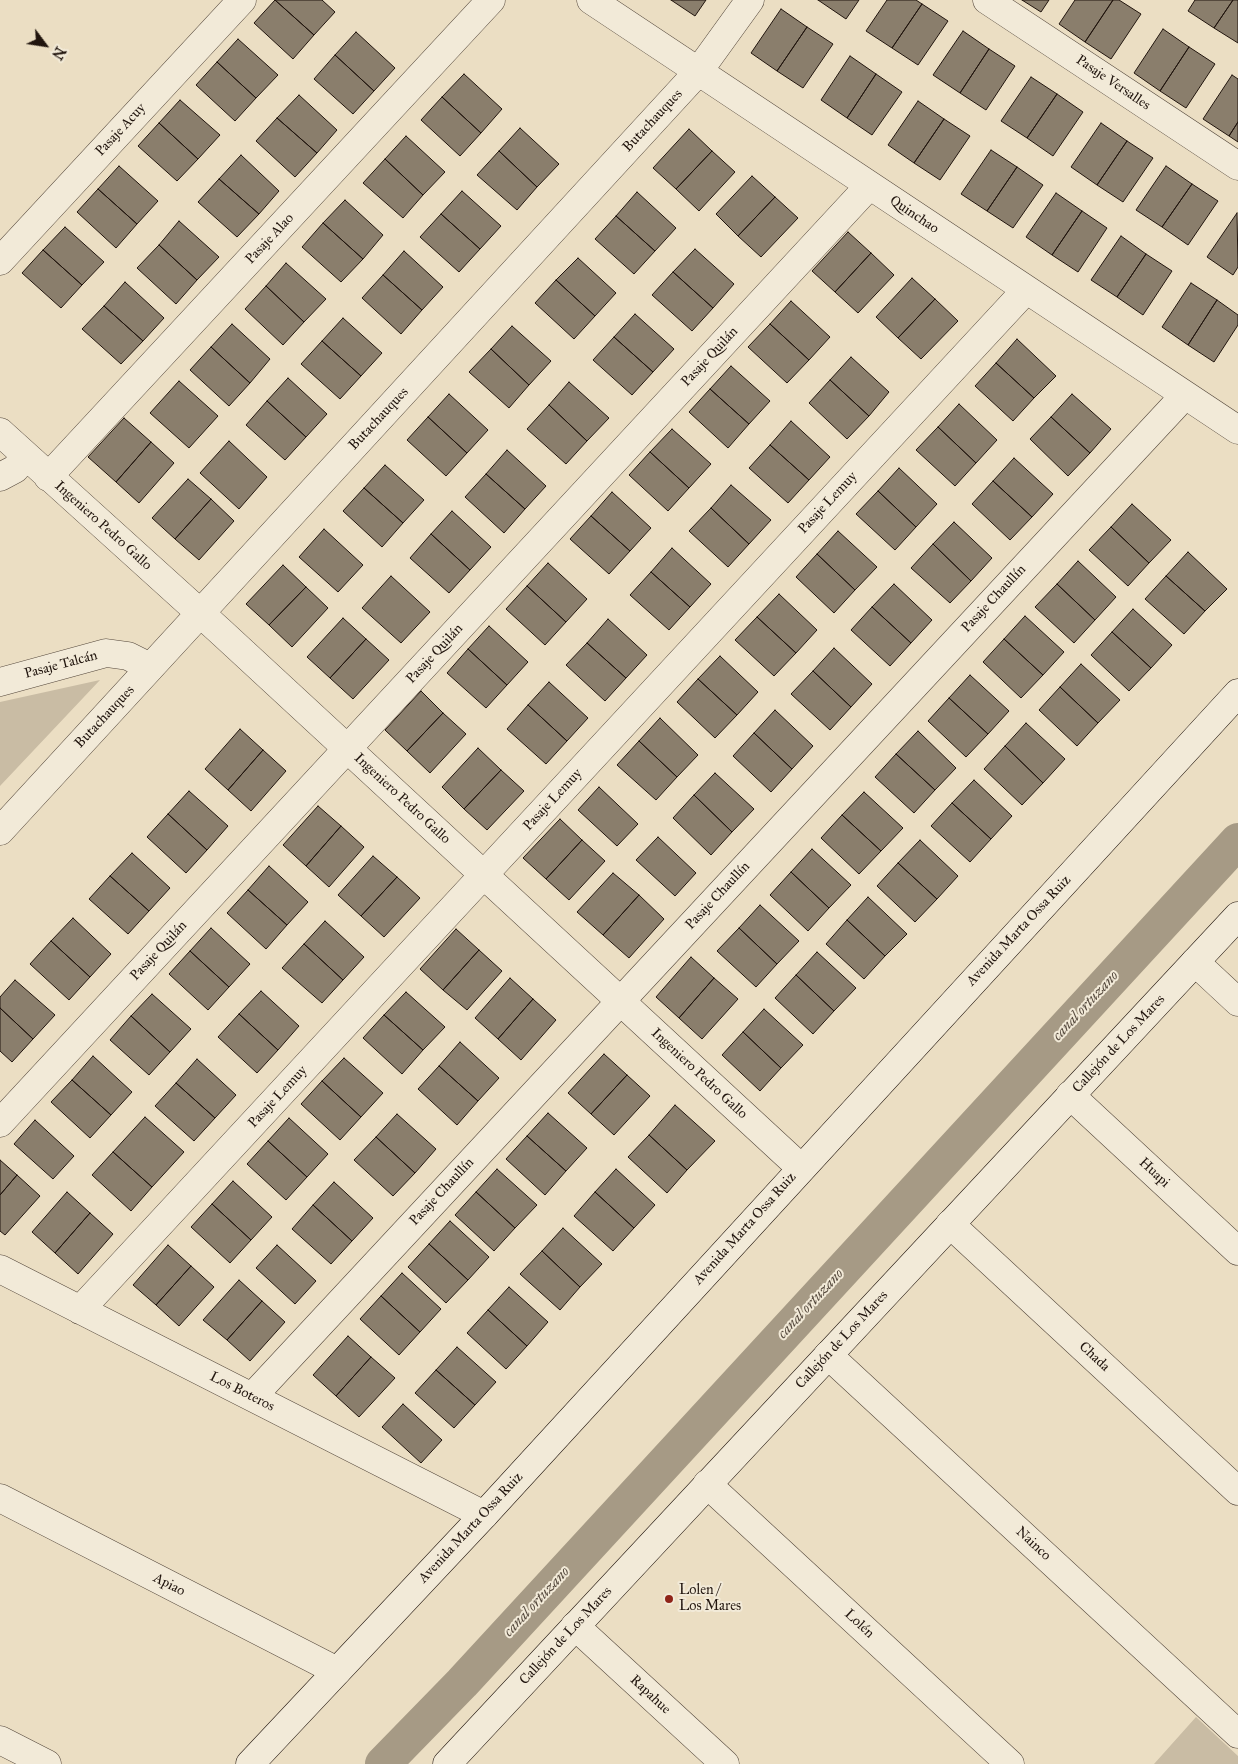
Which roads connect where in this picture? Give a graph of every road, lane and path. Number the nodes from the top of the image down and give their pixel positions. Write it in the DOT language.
graph roads {
  1 [pos="242,0"];
  2 [pos="491,0"];
  3 [pos="591,0"];
  4 [pos="750,0"];
  5 [pos="988,0"];
  6 [pos="698,72"];
  7 [pos="1238,166"];
  8 [pos="869,186"];
  9 [pos="0,260"];
  10 [pos="1026,290"];
  11 [pos="1185,395"];
  12 [pos="1238,430"];
  13 [pos="0,432"];
  14 [pos="26,456"];
  15 [pos="0,477"];
  16 [pos="48,477"];
  17 [pos="200,613"];
  18 [pos="150,668"];
  19 [pos="0,682"];
  20 [pos="1238,693"];
  21 [pos="347,748"];
  22 [pos="0,831"];
  23 [pos="484,875"];
  24 [pos="1238,916"];
  25 [pos="1195,962"];
  26 [pos="620,1001"];
  27 [pos="1238,1002"];
  28 [pos="1070,1095"];
  29 [pos="0,1122"];
  30 [pos="801,1168"];
  31 [pos="950,1224"];
  32 [pos="1238,1250"];
  33 [pos="0,1269"];
  34 [pos="80,1310"];
  35 [pos="828,1355"];
  36 [pos="252,1397"];
  37 [pos="707,1484"];
  38 [pos="1238,1490"];
  39 [pos="0,1498"];
  40 [pos="484,1515"];
  41 [pos="576,1626"];
  42 [pos="338,1671"];
  43 [pos="1238,1734"];
  44 [pos="0,1740"];
  45 [pos="47,1764"];
  46 [pos="250,1764"];
  47 [pos="447,1764"];
  48 [pos="724,1764"];
  49 [pos="1010,1764"];
  1 -- 9 [label="street, Pasaje Acuy"];
  2 -- 16 [label="street, Pasaje Alao"];
  3 -- 6 [label="street, Quinchao"];
  4 -- 6 [label="street, Butachauques"];
  5 -- 7 [label="street, Pasaje Versalles"];
  6 -- 8 [label="street, Quinchao"];
  6 -- 17 [label="street, Butachauques"];
  8 -- 10 [label="street, Quinchao"];
  8 -- 21 [label="street, Pasaje Quilán"];
  10 -- 11 [label="street, Quinchao"];
  10 -- 23 [label="street, Pasaje Lemuy"];
  11 -- 12 [label="street, Quinchao"];
  11 -- 26 [label="street, Pasaje Chaullín"];
  13 -- 14 [label="street, Ingeniero Pedro Gallo"];
  14 -- 15 [label="street"];
  14 -- 16 [label="street, Ingeniero Pedro Gallo"];
  16 -- 17 [label="street, Ingeniero Pedro Gallo"];
  17 -- 18 [label="street, Butachauques"];
  17 -- 21 [label="street, Ingeniero Pedro Gallo"];
  18 -- 19 [label="street, Pasaje Talcán"];
  18 -- 22 [label="street, Butachauques"];
  20 -- 30 [label="street, Avenida Marta Ossa Ruiz"];
  21 -- 23 [label="street, Ingeniero Pedro Gallo"];
  21 -- 29 [label="street, Pasaje Quilán"];
  23 -- 26 [label="street, Ingeniero Pedro Gallo"];
  23 -- 34 [label="street, Pasaje Lemuy"];
  24 -- 25 [label="street, Callejón de Los Mares"];
  25 -- 27 [label="street"];
  25 -- 28 [label="street, Callejón de Los Mares"];
  26 -- 30 [label="street, Ingeniero Pedro Gallo"];
  26 -- 36 [label="street, Pasaje Chaullín"];
  28 -- 31 [label="street, Callejón de Los Mares"];
  28 -- 32 [label="street, Huapi"];
  30 -- 40 [label="street, Avenida Marta Ossa Ruiz"];
  31 -- 35 [label="street, Callejón de Los Mares"];
  31 -- 38 [label="street, Chada"];
  33 -- 34 [label="street, Los Boteros"];
  34 -- 36 [label="street, Los Boteros"];
  35 -- 37 [label="street, Callejón de Los Mares"];
  35 -- 43 [label="street, Nainco"];
  36 -- 40 [label="street, Los Boteros"];
  37 -- 41 [label="street, Callejón de Los Mares"];
  37 -- 49 [label="street, Lolén"];
  39 -- 42 [label="street, Apiao"];
  40 -- 42 [label="street, Avenida Marta Ossa Ruiz"];
  41 -- 47 [label="street, Callejón de Los Mares"];
  41 -- 48 [label="street, Rapahue"];
  42 -- 46 [label="street, Avenida Marta Ossa Ruiz"];
  44 -- 45 [label="street"];
}
